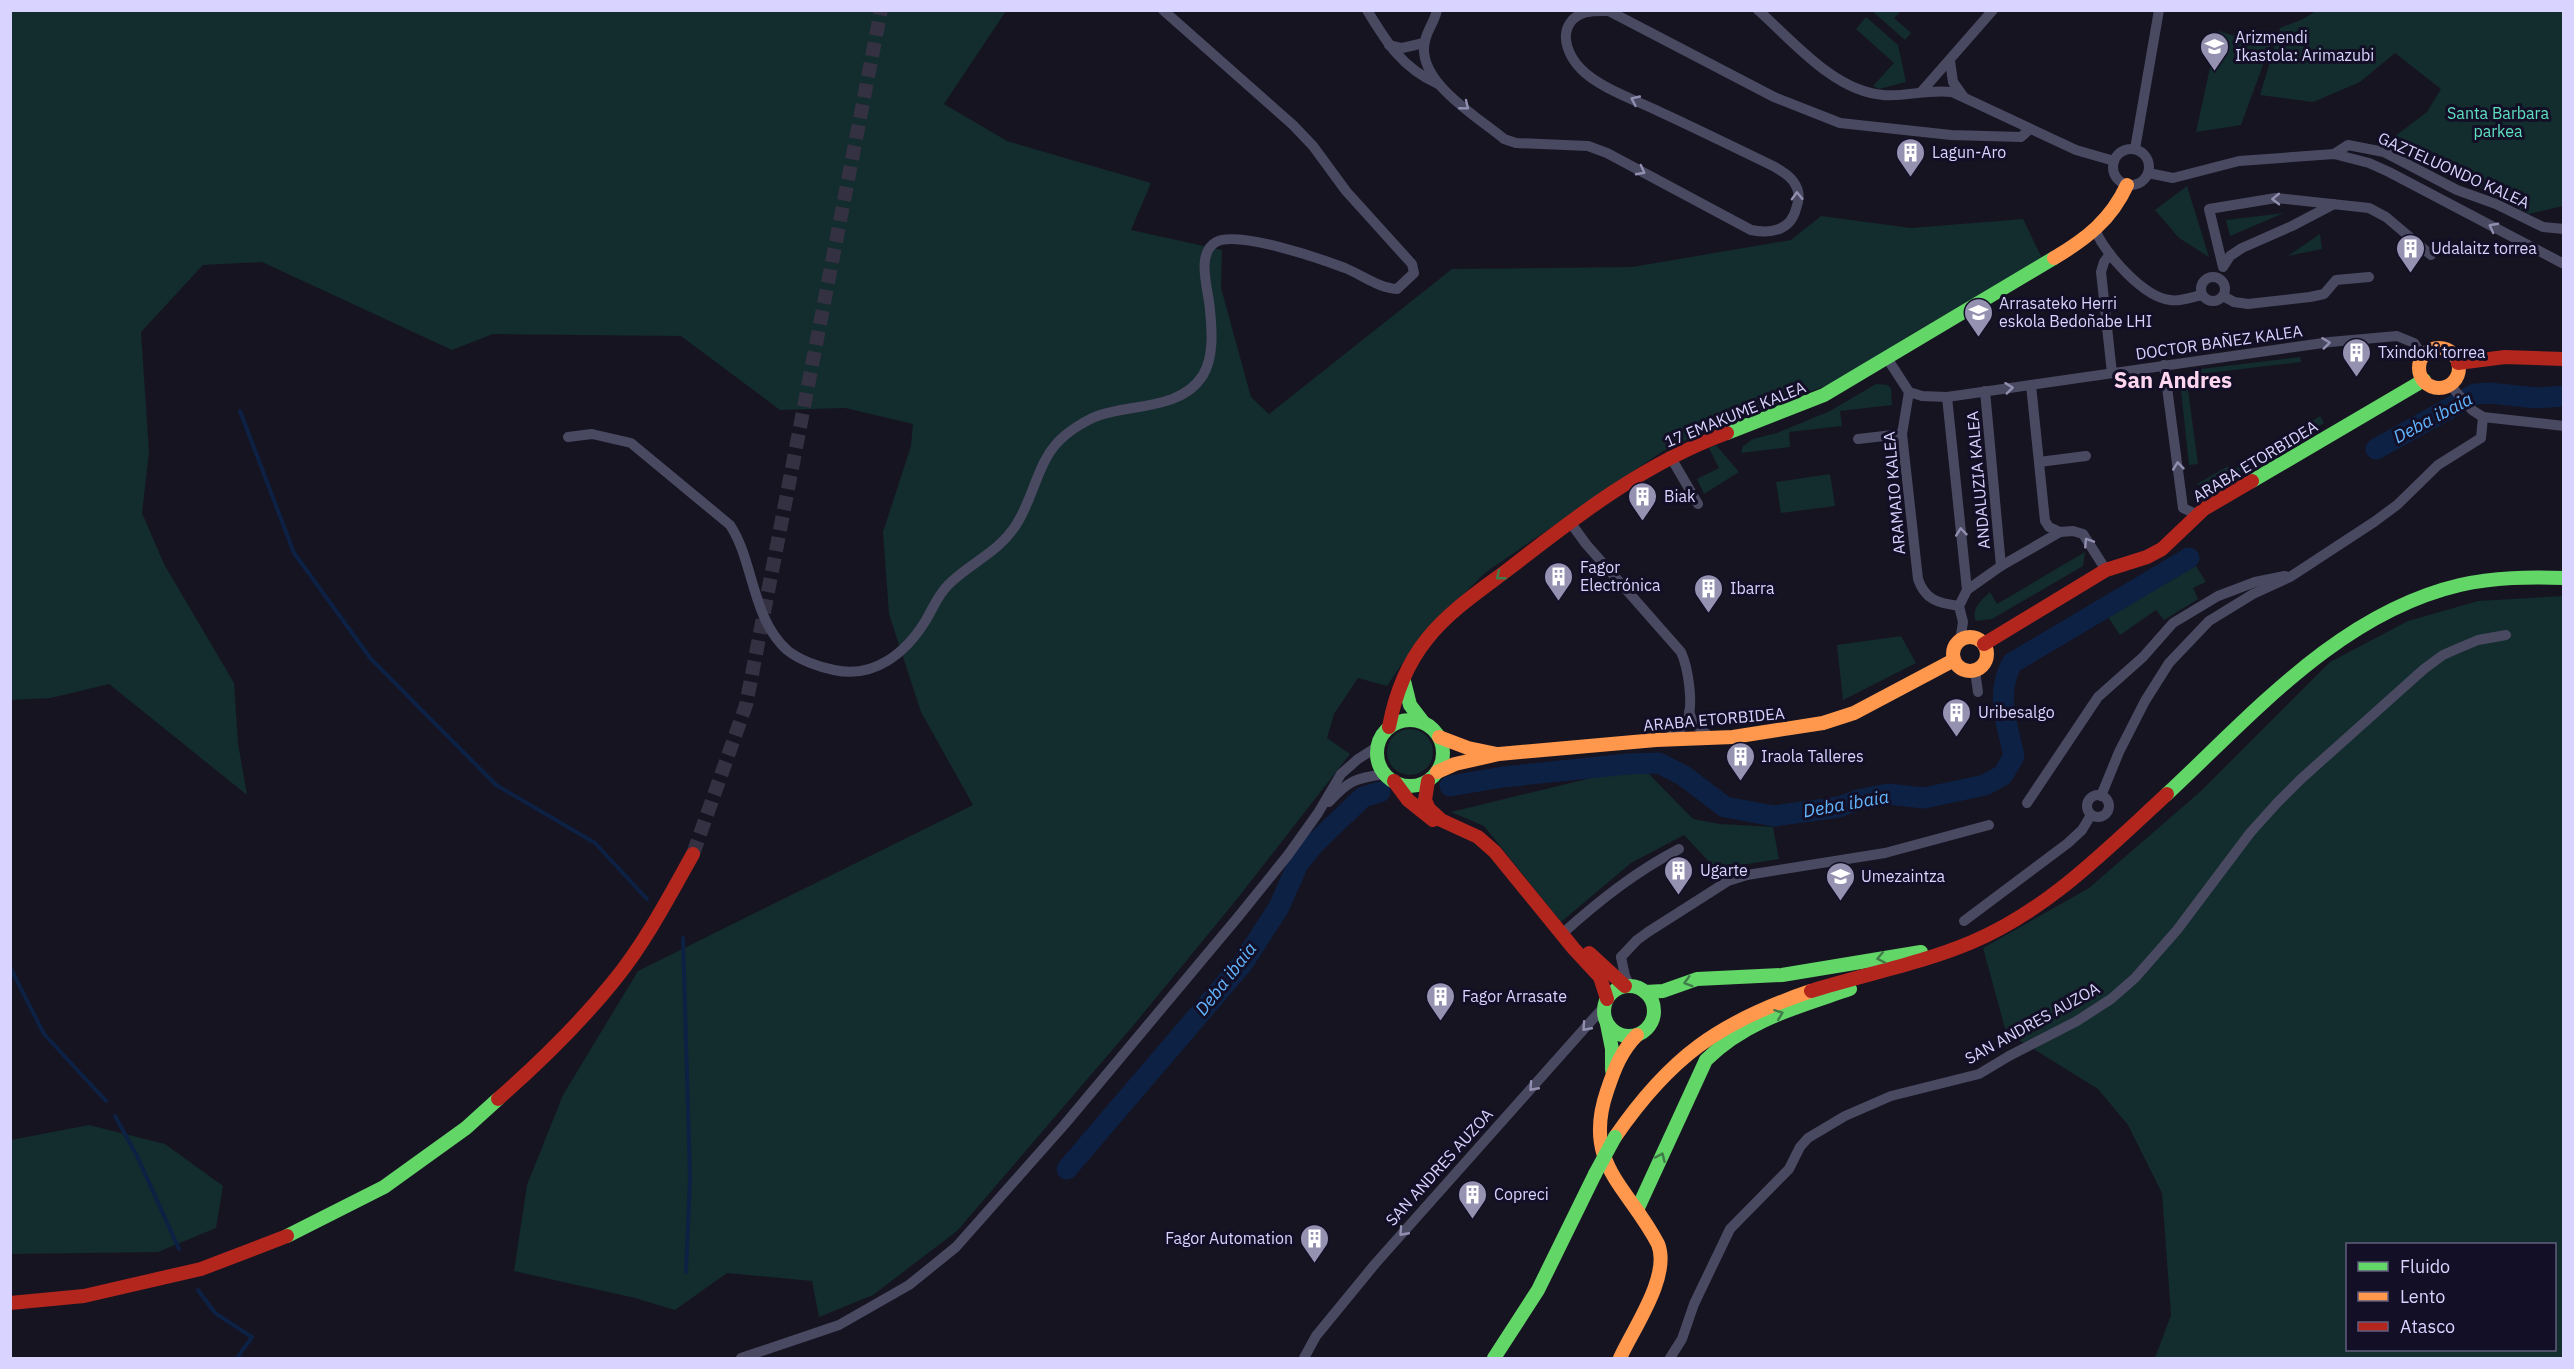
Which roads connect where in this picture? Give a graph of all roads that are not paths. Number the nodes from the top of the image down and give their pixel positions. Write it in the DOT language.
graph roads {
  1 [pos="1163,10"];
  2 [pos="1367,10"];
  3 [pos="1437,10"];
  4 [pos="1758,10"];
  5 [pos="1994,10"];
  6 [pos="2159,10"];
  7 [pos="1607,11"];
  8 [pos="1579,12"];
  9 [pos="1424,43"];
  10 [pos="1387,45"];
  11 [pos="1950,61"];
  12 [pos="1438,84"];
  13 [pos="1922,91"];
  14 [pos="1966,98"];
  15 [pos="2030,129"];
  16 [pos="2135,149"];
  17 [pos="2334,154"];
  18 [pos="2114,161"];
  19 [pos="2148,173"];
  20 [pos="2127,185"];
  21 [pos="2334,204"];
  22 [pos="2564,229"];
  23 [pos="2096,232"];
  24 [pos="2110,254"];
  25 [pos="2431,255"];
  26 [pos="2564,264"];
  27 [pos="2223,267"];
  28 [pos="2369,277"];
  29 [pos="2220,279"];
  30 [pos="2202,295"];
  31 [pos="2223,296"];
  32 [pos="2423,357"];
  33 [pos="1887,358"];
  34 [pos="2564,359"];
  35 [pos="2458,363"];
  36 [pos="2164,365"];
  37 [pos="2112,373"];
  38 [pos="2424,380"];
  39 [pos="2031,385"];
  40 [pos="2452,387"];
  41 [pos="1985,391"];
  42 [pos="1909,392"];
  43 [pos="1947,397"];
  44 [pos="2483,417"];
  45 [pos="2564,426"];
  46 [pos="1902,434"];
  47 [pos="568,437"];
  48 [pos="1858,439"];
  49 [pos="1670,456"];
  50 [pos="2086,456"];
  51 [pos="2039,462"];
  52 [pos="1698,504"];
  53 [pos="2198,515"];
  54 [pos="1572,525"];
  55 [pos="2060,532"];
  56 [pos="2001,566"];
  57 [pos="2106,570"];
  58 [pos="2290,577"];
  59 [pos="2564,578"];
  60 [pos="1967,591"];
  61 [pos="1959,606"];
  62 [pos="2506,635"];
  63 [pos="1960,641"];
  64 [pos="1984,644"];
  65 [pos="1954,660"];
  66 [pos="1975,670"];
  67 [pos="1404,680"];
  68 [pos="1978,692"];
  69 [pos="1689,712"];
  70 [pos="1423,722"];
  71 [pos="1389,727"];
  72 [pos="1439,736"];
  73 [pos="1711,738"];
  74 [pos="1666,740"];
  75 [pos="1377,747"];
  76 [pos="1499,754"];
  77 [pos="1432,776"];
  78 [pos="1389,777"];
  79 [pos="2102,795"];
  80 [pos="2027,803"];
  81 [pos="1318,813"];
  82 [pos="2091,815"];
  83 [pos="1441,820"];
  84 [pos="1989,825"];
  85 [pos="1679,849"];
  86 [pos="693,854"];
  87 [pos="1964,921"];
  88 [pos="1563,933"];
  89 [pos="1979,939"];
  90 [pos="1621,957"];
  91 [pos="1599,962"];
  92 [pos="1902,965"];
  93 [pos="1628,986"];
  94 [pos="1645,992"];
  95 [pos="1606,1000"];
  96 [pos="1607,1024"];
  97 [pos="1637,1035"];
  98 [pos="1611,1076"];
  99 [pos="1637,1210"];
  100 [pos="10,1304"];
  101 [pos="741,1359"];
  102 [pos="1304,1359"];
  103 [pos="1494,1359"];
  104 [pos="1620,1359"];
  105 [pos="1670,1359"];
  1 -- 47 [label="street"];
  2 -- 10 [label="street"];
  3 -- 9 [label="street"];
  4 -- 13 [label="street"];
  5 -- 11 [label="street"];
  6 -- 16 [label="street"];
  7 -- 8 [label="street"];
  7 -- 15 [label="street"];
  12 -- 8 [label="street, one-way"];
  9 -- 10 [label="street"];
  9 -- 12 [label="street"];
  10 -- 12 [label="street"];
  11 -- 13 [label="street"];
  11 -- 14 [label="street"];
  13 -- 14 [label="street"];
  14 -- 15 [label="street"];
  15 -- 18 [label="street"];
  16 -- 18 [label="street"];
  16 -- 19 [label="street"];
  17 -- 19 [label="street"];
  17 -- 22 [label="street, GAZTELUONDO KALEA"];
  26 -- 17 [label="street, one-way"];
  18 -- 20 [label="street"];
  19 -- 20 [label="street"];
  20 -- 23 [label="street, 17 EMAKUME KALEA"];
  21 -- 25 [label="street"];
  21 -- 27 [label="street"];
  21 -- 27 [label="street, one-way"];
  23 -- 24 [label="street"];
  23 -- 33 [label="street, 17 EMAKUME KALEA"];
  24 -- 30 [label="street"];
  24 -- 37 [label="street"];
  27 -- 29 [label="street"];
  28 -- 31 [label="street"];
  29 -- 30 [label="street"];
  29 -- 31 [label="street"];
  30 -- 31 [label="street"];
  32 -- 35 [label="street"];
  36 -- 32 [label="street, DOCTOR BAÑEZ KALEA, one-way"];
  32 -- 38 [label="street"];
  33 -- 42 [label="street"];
  33 -- 49 [label="street, 17 EMAKUME KALEA"];
  34 -- 35 [label="street"];
  35 -- 40 [label="street"];
  36 -- 37 [label="street, DOCTOR BAÑEZ KALEA"];
  53 -- 36 [label="street, one-way"];
  37 -- 39 [label="street, DOCTOR BAÑEZ KALEA"];
  38 -- 40 [label="street"];
  38 -- 53 [label="street, ARABA ETORBIDEA"];
  41 -- 39 [label="street, DOCTOR BAÑEZ KALEA, one-way"];
  39 -- 51 [label="street"];
  40 -- 44 [label="street"];
  41 -- 43 [label="street, DOCTOR BAÑEZ KALEA"];
  41 -- 56 [label="street, ANDALUZIA KALEA"];
  42 -- 43 [label="street, DOCTOR BAÑEZ KALEA"];
  42 -- 46 [label="street, ARAMAIO KALEA"];
  60 -- 43 [label="street, one-way"];
  44 -- 45 [label="street"];
  44 -- 58 [label="street"];
  46 -- 48 [label="street"];
  46 -- 61 [label="street, ARAMAIO KALEA"];
  49 -- 52 [label="street"];
  49 -- 54 [label="street, 17 EMAKUME KALEA"];
  50 -- 51 [label="street"];
  51 -- 55 [label="street"];
  53 -- 57 [label="street, ARABA ETORBIDEA"];
  54 -- 67 [label="street, 17 EMAKUME KALEA, one-way"];
  54 -- 69 [label="street"];
  55 -- 56 [label="street"];
  57 -- 55 [label="street, one-way"];
  56 -- 60 [label="street"];
  57 -- 64 [label="street, ARABA ETORBIDEA"];
  58 -- 79 [label="street"];
  58 -- 80 [label="street"];
  59 -- 89 [label="street"];
  60 -- 61 [label="street"];
  61 -- 63 [label="street"];
  62 -- 105 [label="street, SAN ANDRES AUZOA"];
  63 -- 64 [label="street"];
  63 -- 65 [label="street"];
  64 -- 66 [label="street"];
  65 -- 66 [label="street"];
  65 -- 73 [label="street, ARABA ETORBIDEA"];
  66 -- 68 [label="street"];
  67 -- 70 [label="street"];
  67 -- 71 [label="street, 17 EMAKUME KALEA"];
  69 -- 73 [label="street"];
  69 -- 74 [label="street"];
  70 -- 71 [label="street"];
  70 -- 72 [label="street"];
  71 -- 75 [label="street"];
  72 -- 76 [label="street, ARABA ETORBIDEA"];
  72 -- 77 [label="street"];
  73 -- 74 [label="street, ARABA ETORBIDEA"];
  74 -- 76 [label="street, ARABA ETORBIDEA"];
  75 -- 78 [label="street"];
  75 -- 81 [label="street"];
  76 -- 77 [label="street, ARABA ETORBIDEA"];
  77 -- 78 [label="street"];
  77 -- 83 [label="street"];
  78 -- 81 [label="street"];
  78 -- 83 [label="street"];
  79 -- 82 [label="street"];
  79 -- 82 [label="street"];
  81 -- 101 [label="street"];
  82 -- 87 [label="street"];
  83 -- 88 [label="street"];
  84 -- 90 [label="street"];
  85 -- 88 [label="street"];
  86 -- 100 [label="street"];
  88 -- 91 [label="street"];
  88 -- 95 [label="street"];
  89 -- 92 [label="street"];
  89 -- 94 [label="street, one-way"];
  90 -- 91 [label="street"];
  90 -- 93 [label="street"];
  91 -- 93 [label="street"];
  99 -- 92 [label="street, one-way"];
  92 -- 103 [label="street, bridge"];
  93 -- 94 [label="street"];
  93 -- 95 [label="street, SAN ANDRES AUZOA"];
  94 -- 97 [label="street"];
  95 -- 96 [label="street"];
  95 -- 102 [label="street, SAN ANDRES AUZOA, one-way"];
  96 -- 97 [label="street"];
  96 -- 98 [label="street"];
  97 -- 98 [label="street"];
  98 -- 99 [label="street"];
  99 -- 104 [label="street"];
}
